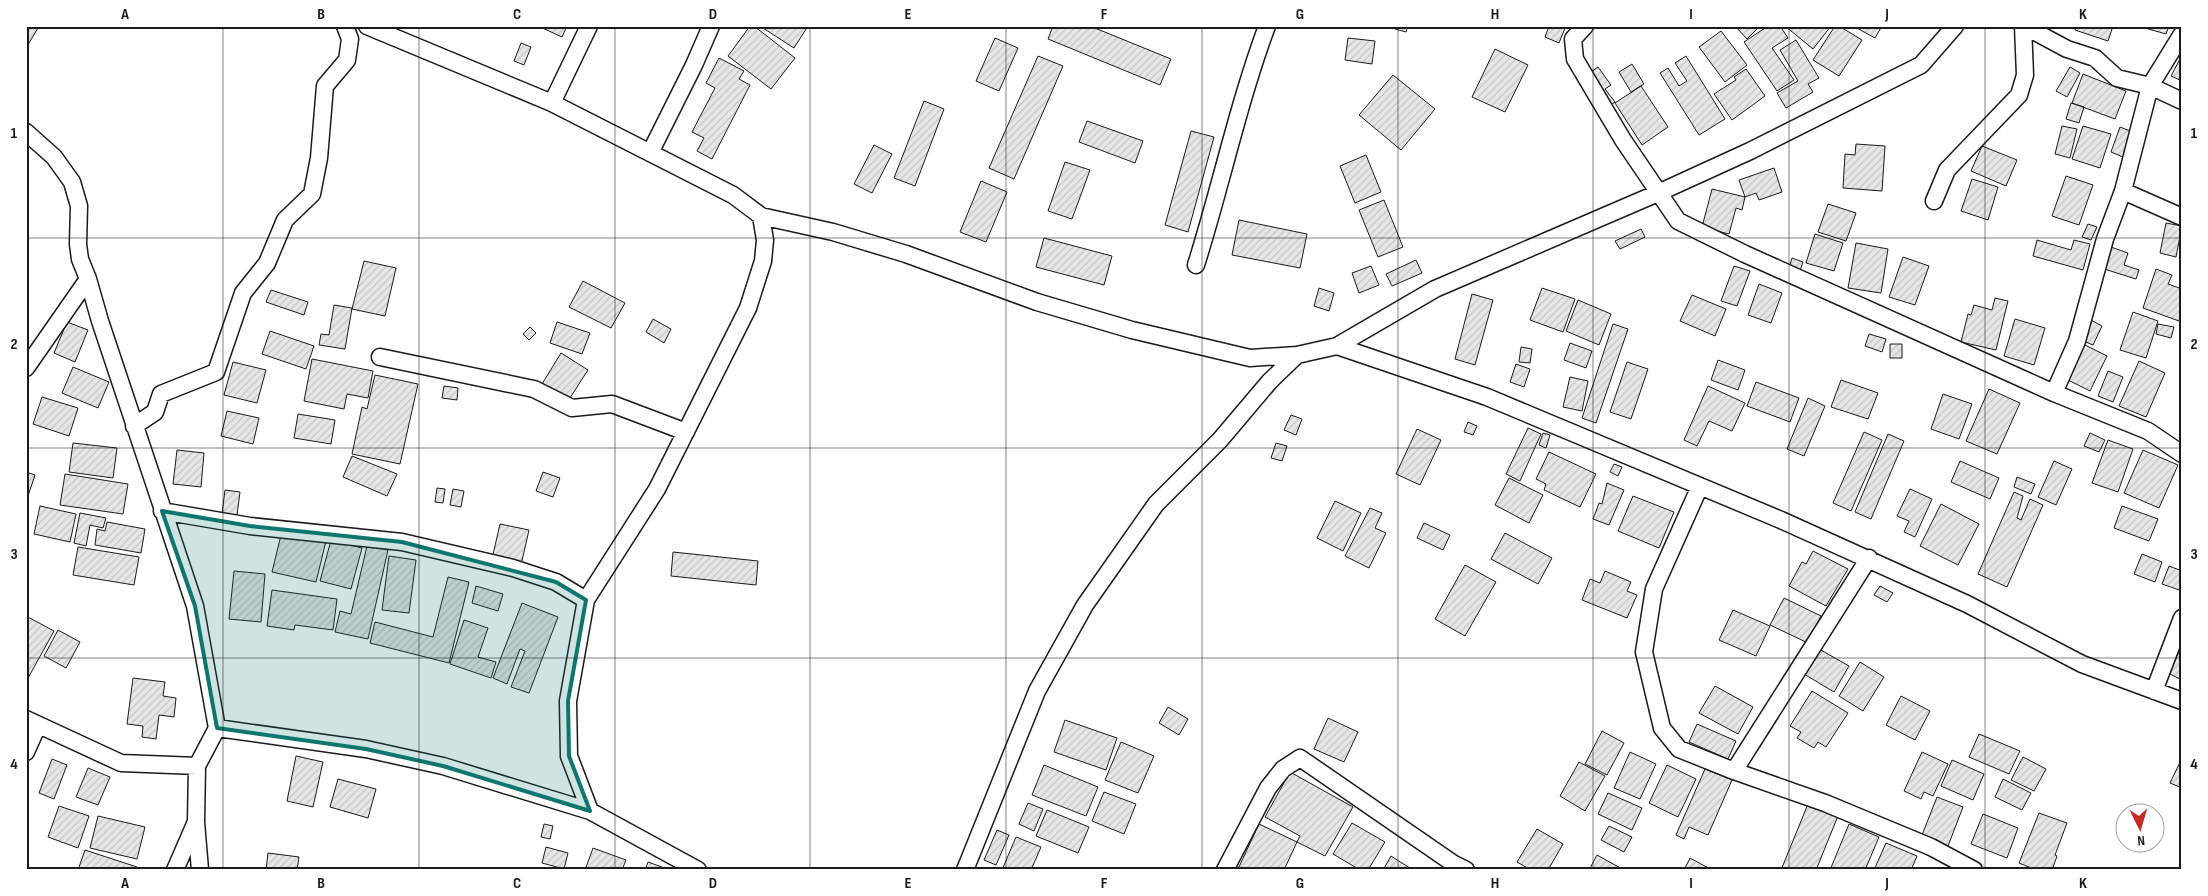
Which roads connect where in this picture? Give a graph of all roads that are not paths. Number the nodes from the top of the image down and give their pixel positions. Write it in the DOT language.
graph roads {
  1 [pos="345,26"];
  2 [pos="367,26"];
  3 [pos="589,26"];
  4 [pos="711,26"];
  5 [pos="1267,26"];
  6 [pos="1585,26"];
  7 [pos="1955,26"];
  8 [pos="2023,26"];
  9 [pos="396,32"];
  10 [pos="2182,34"];
  11 [pos="2150,86"];
  12 [pos="2182,101"];
  13 [pos="552,103"];
  14 [pos="26,132"];
  15 [pos="650,153"];
  16 [pos="2123,190"];
  17 [pos="1658,193"];
  18 [pos="1934,201"];
  19 [pos="761,216"];
  20 [pos="2182,217"];
  21 [pos="1196,265"];
  22 [pos="88,279"];
  23 [pos="1337,346"];
  24 [pos="1298,355"];
  25 [pos="380,358"];
  26 [pos="26,368"];
  27 [pos="2054,393"];
  28 [pos="134,426"];
  29 [pos="686,432"];
  30 [pos="2182,454"];
  31 [pos="1700,486"];
  32 [pos="162,511"];
  33 [pos="1869,558"];
  34 [pos="586,600"];
  35 [pos="2182,618"];
  36 [pos="2154,691"];
  37 [pos="2182,701"];
  38 [pos="32,722"];
  39 [pos="217,728"];
  40 [pos="26,752"];
  41 [pos="197,766"];
  42 [pos="1734,771"];
  43 [pos="590,811"];
  44 [pos="196,822"];
  45 [pos="175,870"];
  46 [pos="200,870"];
  47 [pos="698,870"];
  48 [pos="965,870"];
  49 [pos="1224,870"];
  50 [pos="1466,870"];
  51 [pos="1974,870"];
  1 -- 28 [label="street"];
  2 -- 9 [label="street"];
  3 -- 13 [label="street"];
  4 -- 15 [label="street"];
  5 -- 21 [label="street"];
  6 -- 17 [label="street"];
  7 -- 17 [label="street"];
  8 -- 11 [label="street"];
  8 -- 18 [label="street"];
  9 -- 13 [label="street"];
  10 -- 11 [label="street"];
  11 -- 12 [label="street"];
  11 -- 16 [label="street"];
  13 -- 15 [label="street"];
  14 -- 22 [label="street"];
  15 -- 19 [label="street"];
  16 -- 20 [label="street"];
  16 -- 27 [label="street"];
  17 -- 23 [label="street"];
  17 -- 27 [label="street"];
  19 -- 24 [label="street"];
  19 -- 29 [label="street"];
  22 -- 26 [label="street"];
  22 -- 28 [label="street"];
  23 -- 24 [label="street"];
  23 -- 31 [label="street"];
  24 -- 48 [label="street"];
  25 -- 29 [label="street"];
  27 -- 30 [label="street"];
  28 -- 32 [label="street"];
  29 -- 34 [label="street"];
  31 -- 33 [label="street"];
  31 -- 42 [label="street"];
  32 -- 34 [label="street"];
  32 -- 39 [label="street"];
  33 -- 36 [label="street"];
  33 -- 42 [label="street"];
  34 -- 43 [label="street"];
  35 -- 36 [label="street"];
  36 -- 37 [label="street"];
  38 -- 40 [label="street"];
  38 -- 41 [label="street"];
  39 -- 41 [label="street"];
  39 -- 43 [label="street"];
  41 -- 44 [label="street"];
  42 -- 51 [label="street"];
  43 -- 47 [label="street"];
  44 -- 45 [label="street"];
  44 -- 46 [label="street"];
  49 -- 50 [label="street"];
}
